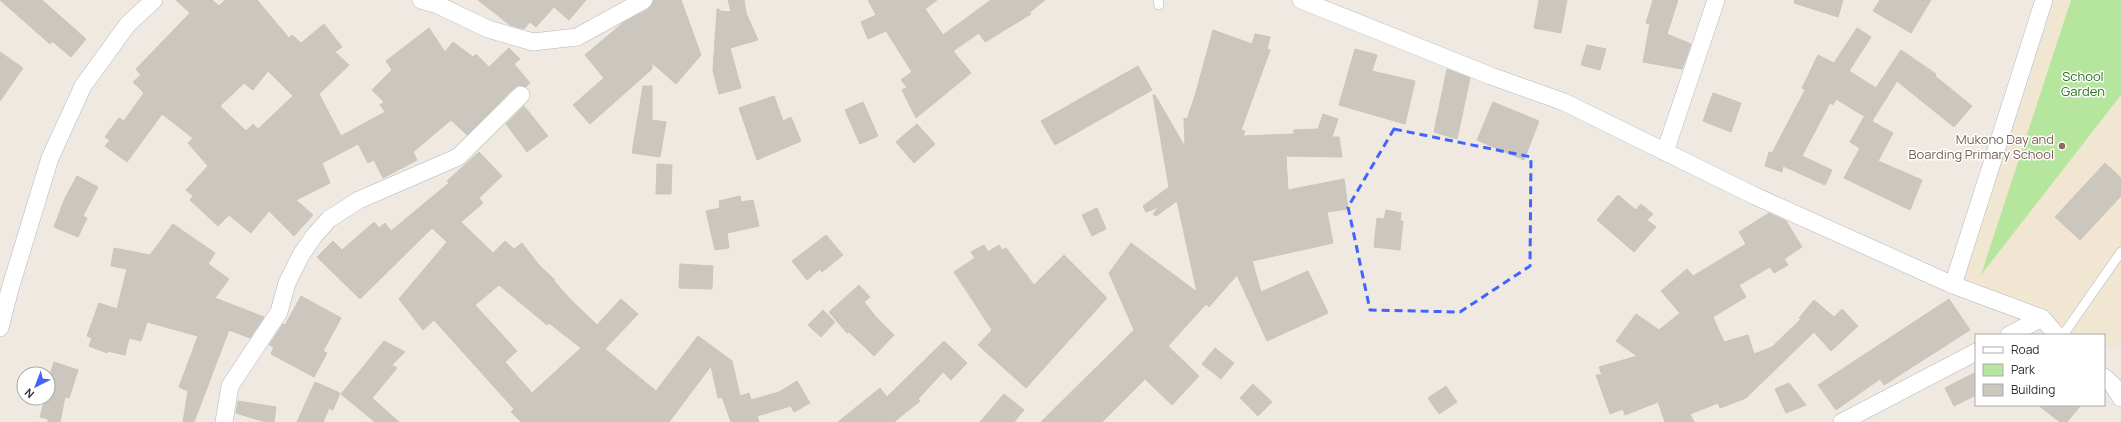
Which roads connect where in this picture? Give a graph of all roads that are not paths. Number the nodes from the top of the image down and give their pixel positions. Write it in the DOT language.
graph roads {
  1 [pos="154,0"];
  2 [pos="421,0"];
  3 [pos="644,0"];
  4 [pos="1301,0"];
  5 [pos="1716,0"];
  6 [pos="2044,0"];
  7 [pos="521,95"];
  8 [pos="1665,152"];
  9 [pos="2121,252"];
  10 [pos="1953,286"];
  11 [pos="2042,318"];
  12 [pos="0,328"];
  13 [pos="2011,334"];
  14 [pos="2056,334"];
  15 [pos="2064,334"];
  16 [pos="1975,353"];
  17 [pos="2105,378"];
  18 [pos="2121,398"];
  19 [pos="224,422"];
  20 [pos="1842,422"];
  1 -- 12 [label="street"];
  2 -- 3 [label="street"];
  4 -- 8 [label="street"];
  5 -- 8 [label="street"];
  6 -- 10 [label="street"];
  7 -- 19 [label="street"];
  8 -- 10 [label="street"];
  9 -- 15 [label="lane"];
  10 -- 11 [label="street"];
  11 -- 13 [label="street"];
  11 -- 14 [label="street"];
  16 -- 20 [label="street"];
  17 -- 18 [label="street"];
}
